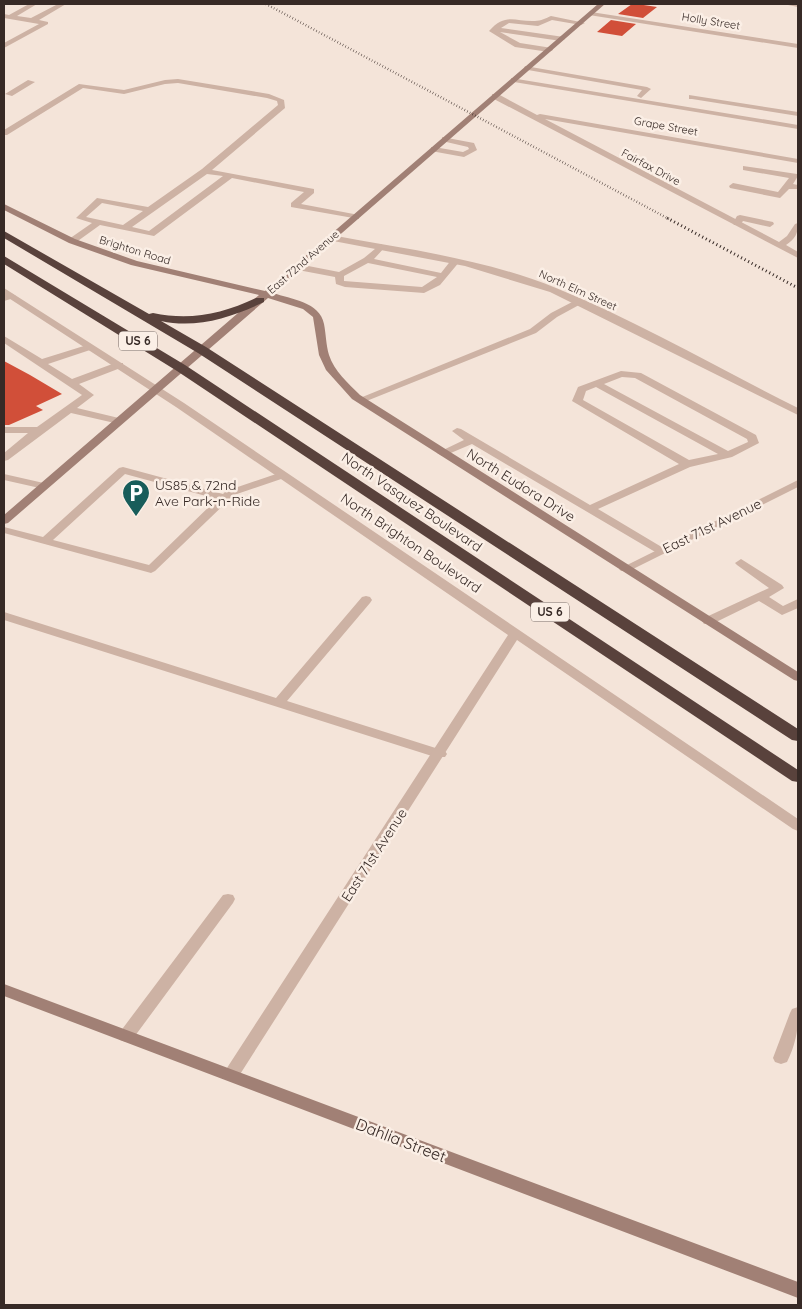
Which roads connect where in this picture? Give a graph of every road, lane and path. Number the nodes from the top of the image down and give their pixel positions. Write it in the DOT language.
graph roads {
  1 [pos="34,4"];
  2 [pos="63,4"];
  3 [pos="602,4"];
  4 [pos="790,4"];
  5 [pos="798,5"];
  6 [pos="591,14"];
  7 [pos="7,16"];
  8 [pos="31,21"];
  9 [pos="580,23"];
  10 [pos="533,25"];
  11 [pos="495,29"];
  12 [pos="522,34"];
  13 [pos="561,39"];
  14 [pos="512,42"];
  15 [pos="4,46"];
  16 [pos="798,46"];
  17 [pos="549,50"];
  18 [pos="528,68"];
  19 [pos="514,80"];
  20 [pos="30,82"];
  21 [pos="6,95"];
  22 [pos="495,96"];
  23 [pos="641,96"];
  24 [pos="692,97"];
  25 [pos="529,114"];
  26 [pos="798,114"];
  27 [pos="798,127"];
  28 [pos="4,133"];
  29 [pos="445,139"];
  30 [pos="434,149"];
  31 [pos="798,161"];
  32 [pos="746,168"];
  33 [pos="205,171"];
  34 [pos="230,175"];
  35 [pos="733,186"];
  36 [pos="788,186"];
  37 [pos="798,187"];
  38 [pos="4,207"];
  39 [pos="149,210"];
  40 [pos="356,217"];
  41 [pos="99,222"];
  42 [pos="737,223"];
  43 [pos="770,224"];
  44 [pos="798,226"];
  45 [pos="125,228"];
  46 [pos="4,234"];
  47 [pos="331,238"];
  48 [pos="794,239"];
  49 [pos="72,241"];
  50 [pos="780,245"];
  51 [pos="381,247"];
  52 [pos="798,255"];
  53 [pos="4,259"];
  54 [pos="367,260"];
  55 [pos="455,261"];
  56 [pos="298,267"];
  57 [pos="340,276"];
  58 [pos="443,276"];
  59 [pos="6,295"];
  60 [pos="263,297"];
  61 [pos="576,302"];
  62 [pos="139,312"];
  63 [pos="4,339"];
  64 [pos="90,346"];
  65 [pos="202,350"];
  66 [pos="40,363"];
  67 [pos="119,364"];
  68 [pos="180,368"];
  69 [pos="72,383"];
  70 [pos="597,384"];
  71 [pos="157,389"];
  72 [pos="360,400"];
  73 [pos="69,409"];
  74 [pos="798,412"];
  75 [pos="120,421"];
  76 [pos="4,430"];
  77 [pos="39,430"];
  78 [pos="457,431"];
  79 [pos="472,440"];
  80 [pos="442,453"];
  81 [pos="728,455"];
  82 [pos="4,458"];
  83 [pos="688,464"];
  84 [pos="283,475"];
  85 [pos="4,477"];
  86 [pos="798,483"];
  87 [pos="44,486"];
  88 [pos="226,498"];
  89 [pos="590,509"];
  90 [pos="4,521"];
  91 [pos="4,530"];
  92 [pos="45,541"];
  93 [pos="661,551"];
  94 [pos="741,563"];
  95 [pos="625,569"];
  96 [pos="761,596"];
  97 [pos="366,600"];
  98 [pos="798,603"];
  99 [pos="4,616"];
  100 [pos="708,621"];
  101 [pos="514,634"];
  102 [pos="798,677"];
  103 [pos="279,703"];
  104 [pos="798,736"];
  105 [pos="440,754"];
  106 [pos="798,777"];
  107 [pos="798,826"];
  108 [pos="228,899"];
  109 [pos="4,990"];
  110 [pos="798,1013"];
  111 [pos="126,1036"];
  112 [pos="781,1058"];
  113 [pos="230,1075"];
  114 [pos="798,1290"];
  1 -- 7 [label="street"];
  2 -- 8 [label="street"];
  3 -- 6 [label="street, East 72nd Avenue"];
  4 -- 5 [label="street"];
  6 -- 9 [label="street, East 72nd Avenue"];
  6 -- 16 [label="street, Holly Street"];
  7 -- 8 [label="street"];
  8 -- 15 [label="street"];
  9 -- 10 [label="street"];
  9 -- 13 [label="street, East 72nd Avenue"];
  10 -- 11 [label="street"];
  10 -- 12 [label="street"];
  11 -- 12 [label="street"];
  11 -- 14 [label="street"];
  12 -- 13 [label="street"];
  12 -- 14 [label="street"];
  13 -- 17 [label="street, East 72nd Avenue"];
  14 -- 17 [label="street"];
  17 -- 18 [label="street, East 72nd Avenue"];
  18 -- 19 [label="street, East 72nd Avenue"];
  18 -- 23 [label="street"];
  19 -- 22 [label="street, East 72nd Avenue"];
  19 -- 27 [label="street"];
  20 -- 21 [label="street"];
  22 -- 25 [label="street, Fairfax Drive"];
  22 -- 29 [label="street, East 72nd Avenue"];
  24 -- 26 [label="street"];
  25 -- 31 [label="street, Grape Street"];
  25 -- 42 [label="street, Fairfax Drive"];
  28 -- 33 [label="street"];
  29 -- 30 [label="street, East 72nd Avenue"];
  29 -- 30 [label="street"];
  30 -- 40 [label="street, East 72nd Avenue"];
  32 -- 36 [label="street"];
  33 -- 34 [label="street"];
  33 -- 39 [label="street"];
  34 -- 40 [label="street"];
  34 -- 45 [label="street"];
  35 -- 36 [label="street"];
  36 -- 37 [label="street"];
  38 -- 49 [label="street, Brighton Road"];
  39 -- 41 [label="street"];
  39 -- 45 [label="street"];
  40 -- 47 [label="street, East 72nd Avenue"];
  41 -- 45 [label="street"];
  41 -- 49 [label="street"];
  42 -- 43 [label="street"];
  42 -- 50 [label="street, Fairfax Drive"];
  44 -- 48 [label="street"];
  46 -- 62 [label="highway, North Vasquez Boulevard / US 6"];
  47 -- 51 [label="street, North Elm Street"];
  47 -- 56 [label="street, East 72nd Avenue"];
  48 -- 50 [label="street"];
  49 -- 60 [label="street, Brighton Road"];
  50 -- 52 [label="street, Fairfax Drive"];
  51 -- 54 [label="street"];
  51 -- 55 [label="street, North Elm Street"];
  53 -- 68 [label="highway, North Vasquez Boulevard / US 6"];
  54 -- 57 [label="street"];
  54 -- 58 [label="street"];
  55 -- 58 [label="street"];
  55 -- 61 [label="street, North Elm Street"];
  56 -- 57 [label="street"];
  56 -- 60 [label="street, East 72nd Avenue"];
  57 -- 58 [label="street"];
  59 -- 64 [label="street, North Brighton Boulevard"];
  60 -- 62 [label="highway"];
  60 -- 65 [label="street, East 72nd Avenue"];
  60 -- 72 [label="street, North Eudora Drive"];
  61 -- 72 [label="street"];
  61 -- 74 [label="street, North Elm Street"];
  62 -- 65 [label="highway, North Vasquez Boulevard / US 6"];
  63 -- 66 [label="street"];
  64 -- 66 [label="street"];
  64 -- 67 [label="street, North Brighton Boulevard"];
  65 -- 68 [label="street, East 72nd Avenue"];
  65 -- 104 [label="highway, North Vasquez Boulevard / US 6"];
  66 -- 69 [label="street"];
  67 -- 69 [label="street"];
  67 -- 71 [label="street, North Brighton Boulevard"];
  68 -- 71 [label="street, East 72nd Avenue"];
  68 -- 106 [label="highway, North Vasquez Boulevard / US 6"];
  69 -- 73 [label="street"];
  70 -- 81 [label="street"];
  70 -- 81 [label="street"];
  70 -- 83 [label="street"];
  71 -- 75 [label="street, East 72nd Avenue"];
  71 -- 84 [label="street, North Brighton Boulevard"];
  72 -- 80 [label="street, North Eudora Drive"];
  73 -- 75 [label="street"];
  73 -- 77 [label="street"];
  75 -- 87 [label="street, East 72nd Avenue"];
  76 -- 77 [label="street"];
  77 -- 82 [label="street"];
  78 -- 79 [label="street"];
  79 -- 80 [label="street"];
  79 -- 89 [label="street"];
  80 -- 95 [label="street, North Eudora Drive"];
  81 -- 83 [label="street"];
  83 -- 89 [label="street"];
  84 -- 88 [label="street"];
  84 -- 101 [label="street, North Brighton Boulevard"];
  85 -- 87 [label="street"];
  86 -- 93 [label="street, East 71st Avenue"];
  87 -- 90 [label="street, East 72nd Avenue"];
  88 -- 92 [label="street"];
  88 -- 92 [label="street"];
  89 -- 93 [label="street"];
  91 -- 92 [label="street"];
  93 -- 95 [label="street, East 71st Avenue"];
  94 -- 96 [label="street"];
  95 -- 100 [label="street, North Eudora Drive"];
  96 -- 98 [label="street"];
  96 -- 100 [label="street"];
  97 -- 103 [label="street"];
  99 -- 103 [label="street"];
  100 -- 102 [label="street, North Eudora Drive"];
  101 -- 105 [label="street, East 71st Avenue"];
  101 -- 107 [label="street, North Brighton Boulevard"];
  103 -- 105 [label="street"];
  105 -- 113 [label="street, East 71st Avenue"];
  108 -- 111 [label="street"];
  109 -- 111 [label="street, Dahlia Street"];
  110 -- 112 [label="street"];
  111 -- 113 [label="street, Dahlia Street"];
  113 -- 114 [label="street, Dahlia Street"];
}
